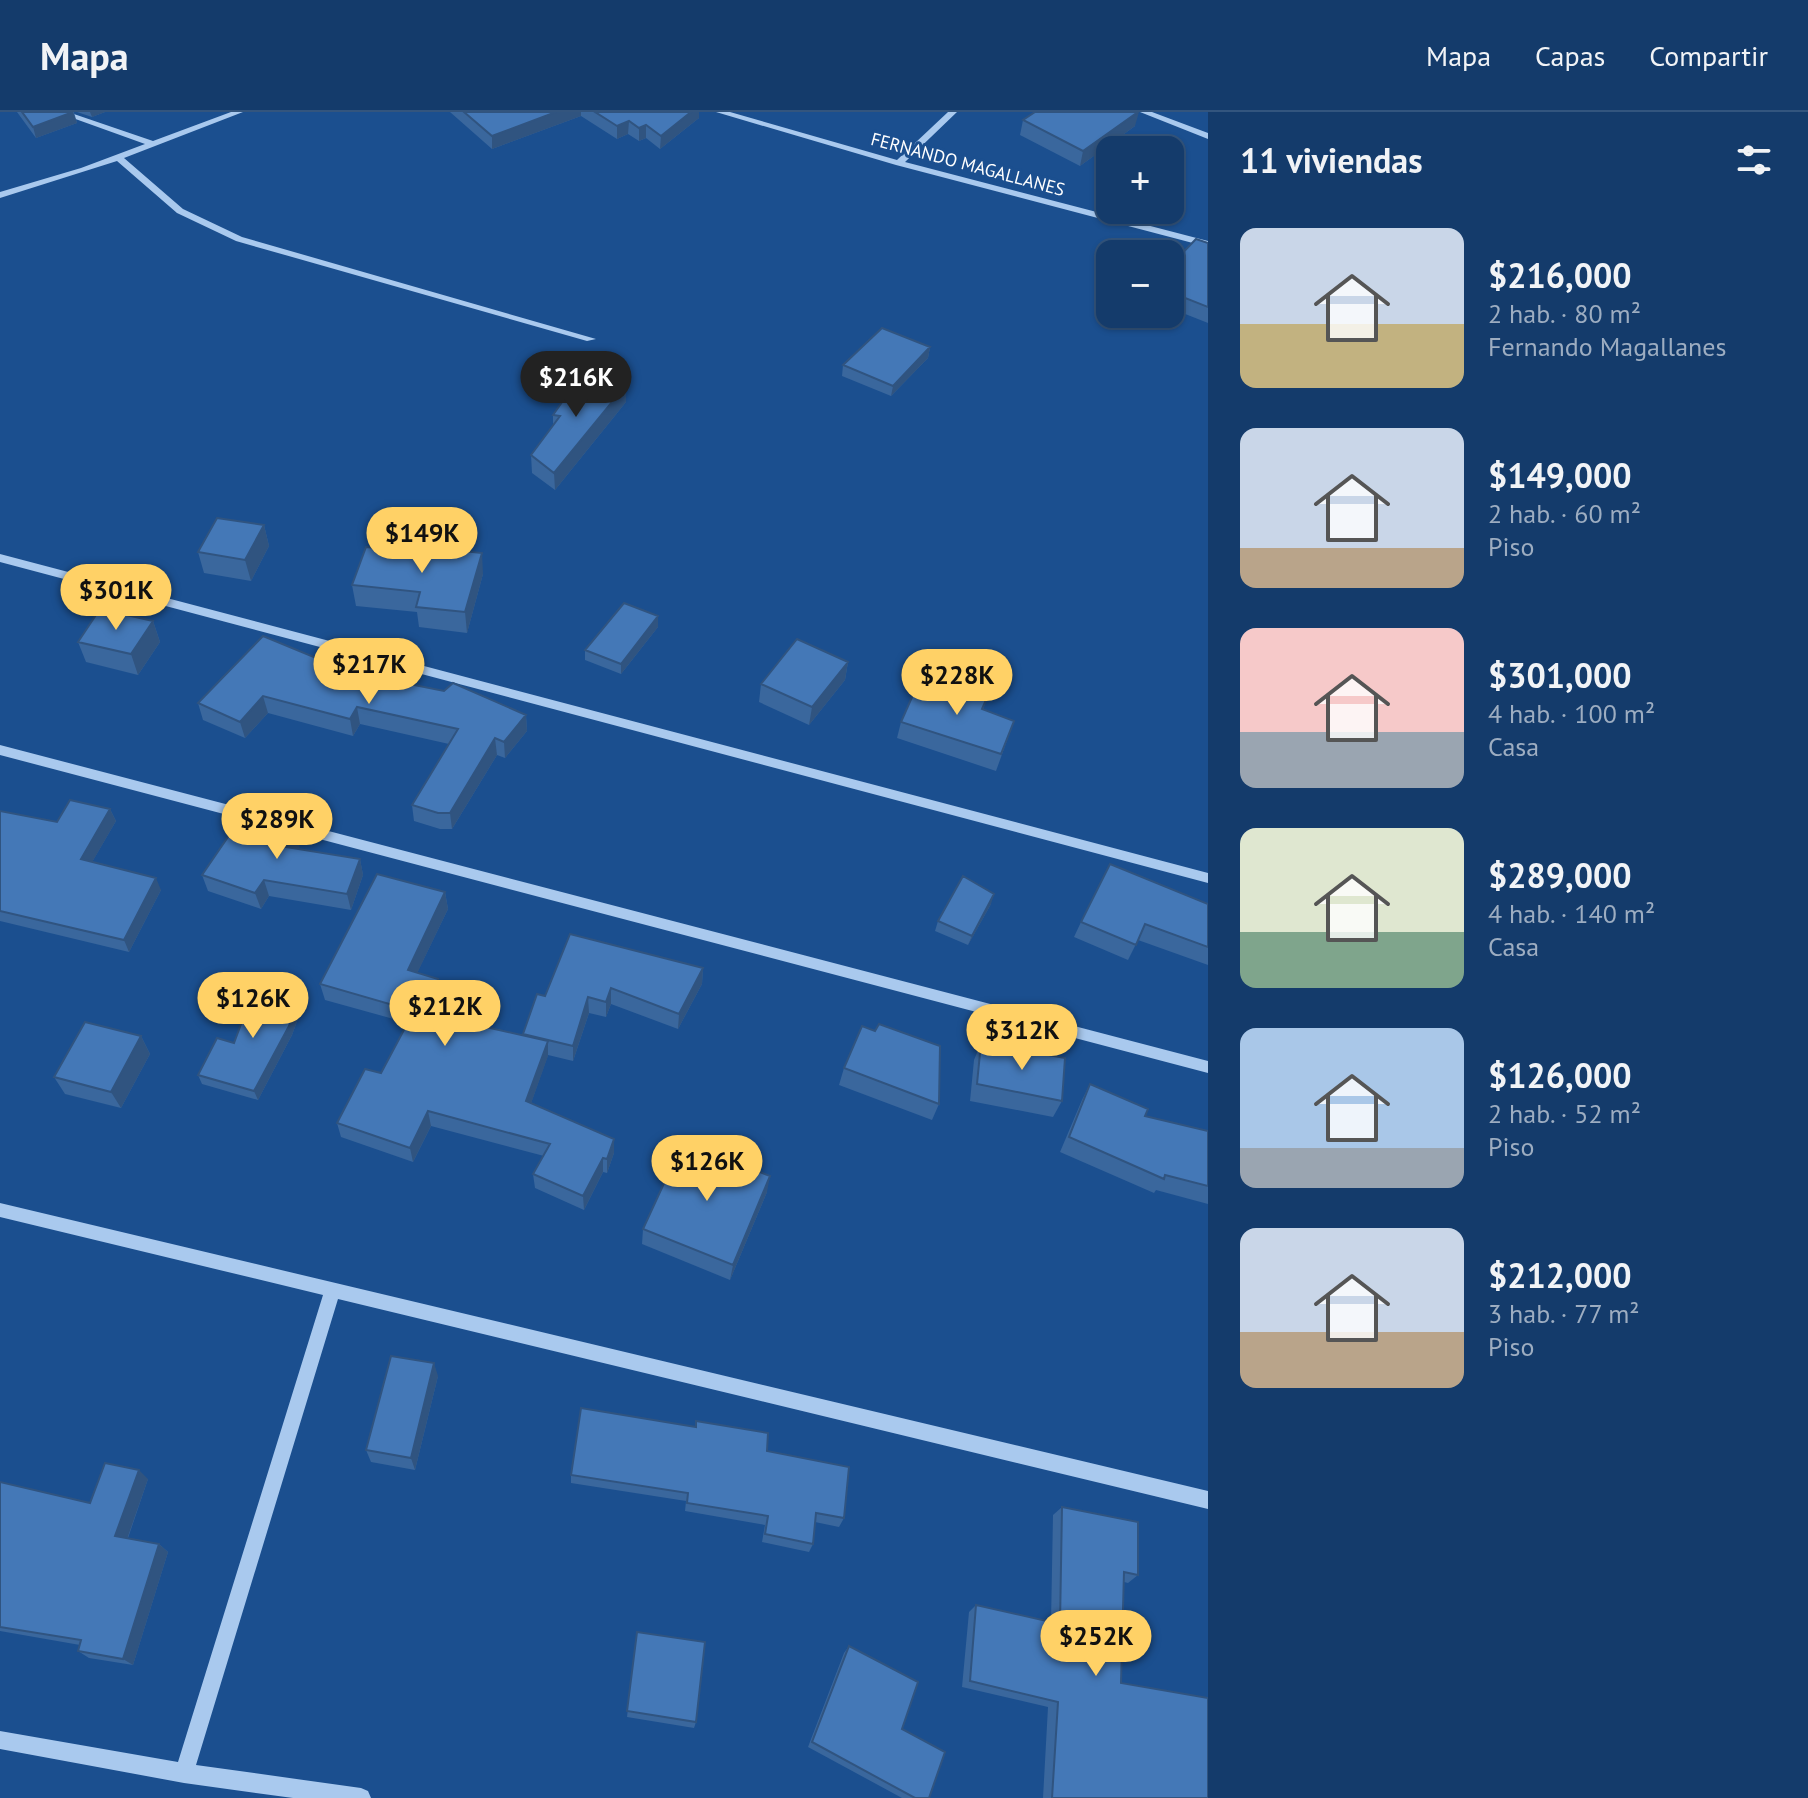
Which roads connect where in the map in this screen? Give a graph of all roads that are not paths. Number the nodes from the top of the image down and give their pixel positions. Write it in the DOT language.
graph roads {
  1 [pos="60,112"];
  2 [pos="239,112"];
  3 [pos="720,112"];
  4 [pos="953,112"];
  5 [pos="1144,112"];
  6 [pos="1208,136"];
  7 [pos="153,144"];
  8 [pos="118,157"];
  9 [pos="899,163"];
  10 [pos="0,195"];
  11 [pos="1208,244"];
  12 [pos="591,339"];
  13 [pos="0,558"];
  14 [pos="0,750"];
  15 [pos="1208,878"];
  16 [pos="1208,1067"];
  17 [pos="0,1210"];
  18 [pos="332,1291"];
  19 [pos="1208,1500"];
  20 [pos="0,1740"];
  21 [pos="184,1773"];
  22 [pos="361,1798"];
  1 -- 7 [label="street"];
  2 -- 7 [label="street"];
  3 -- 9 [label="street, FERNANDO MAGALLANES"];
  4 -- 9 [label="street"];
  5 -- 6 [label="street"];
  7 -- 8 [label="street"];
  8 -- 10 [label="street"];
  8 -- 12 [label="street"];
  9 -- 11 [label="street, FERNANDO MAGALLANES"];
  13 -- 15 [label="street"];
  14 -- 16 [label="street"];
  17 -- 18 [label="street"];
  18 -- 19 [label="street"];
  18 -- 21 [label="street"];
  20 -- 21 [label="street"];
  21 -- 22 [label="street"];
}
